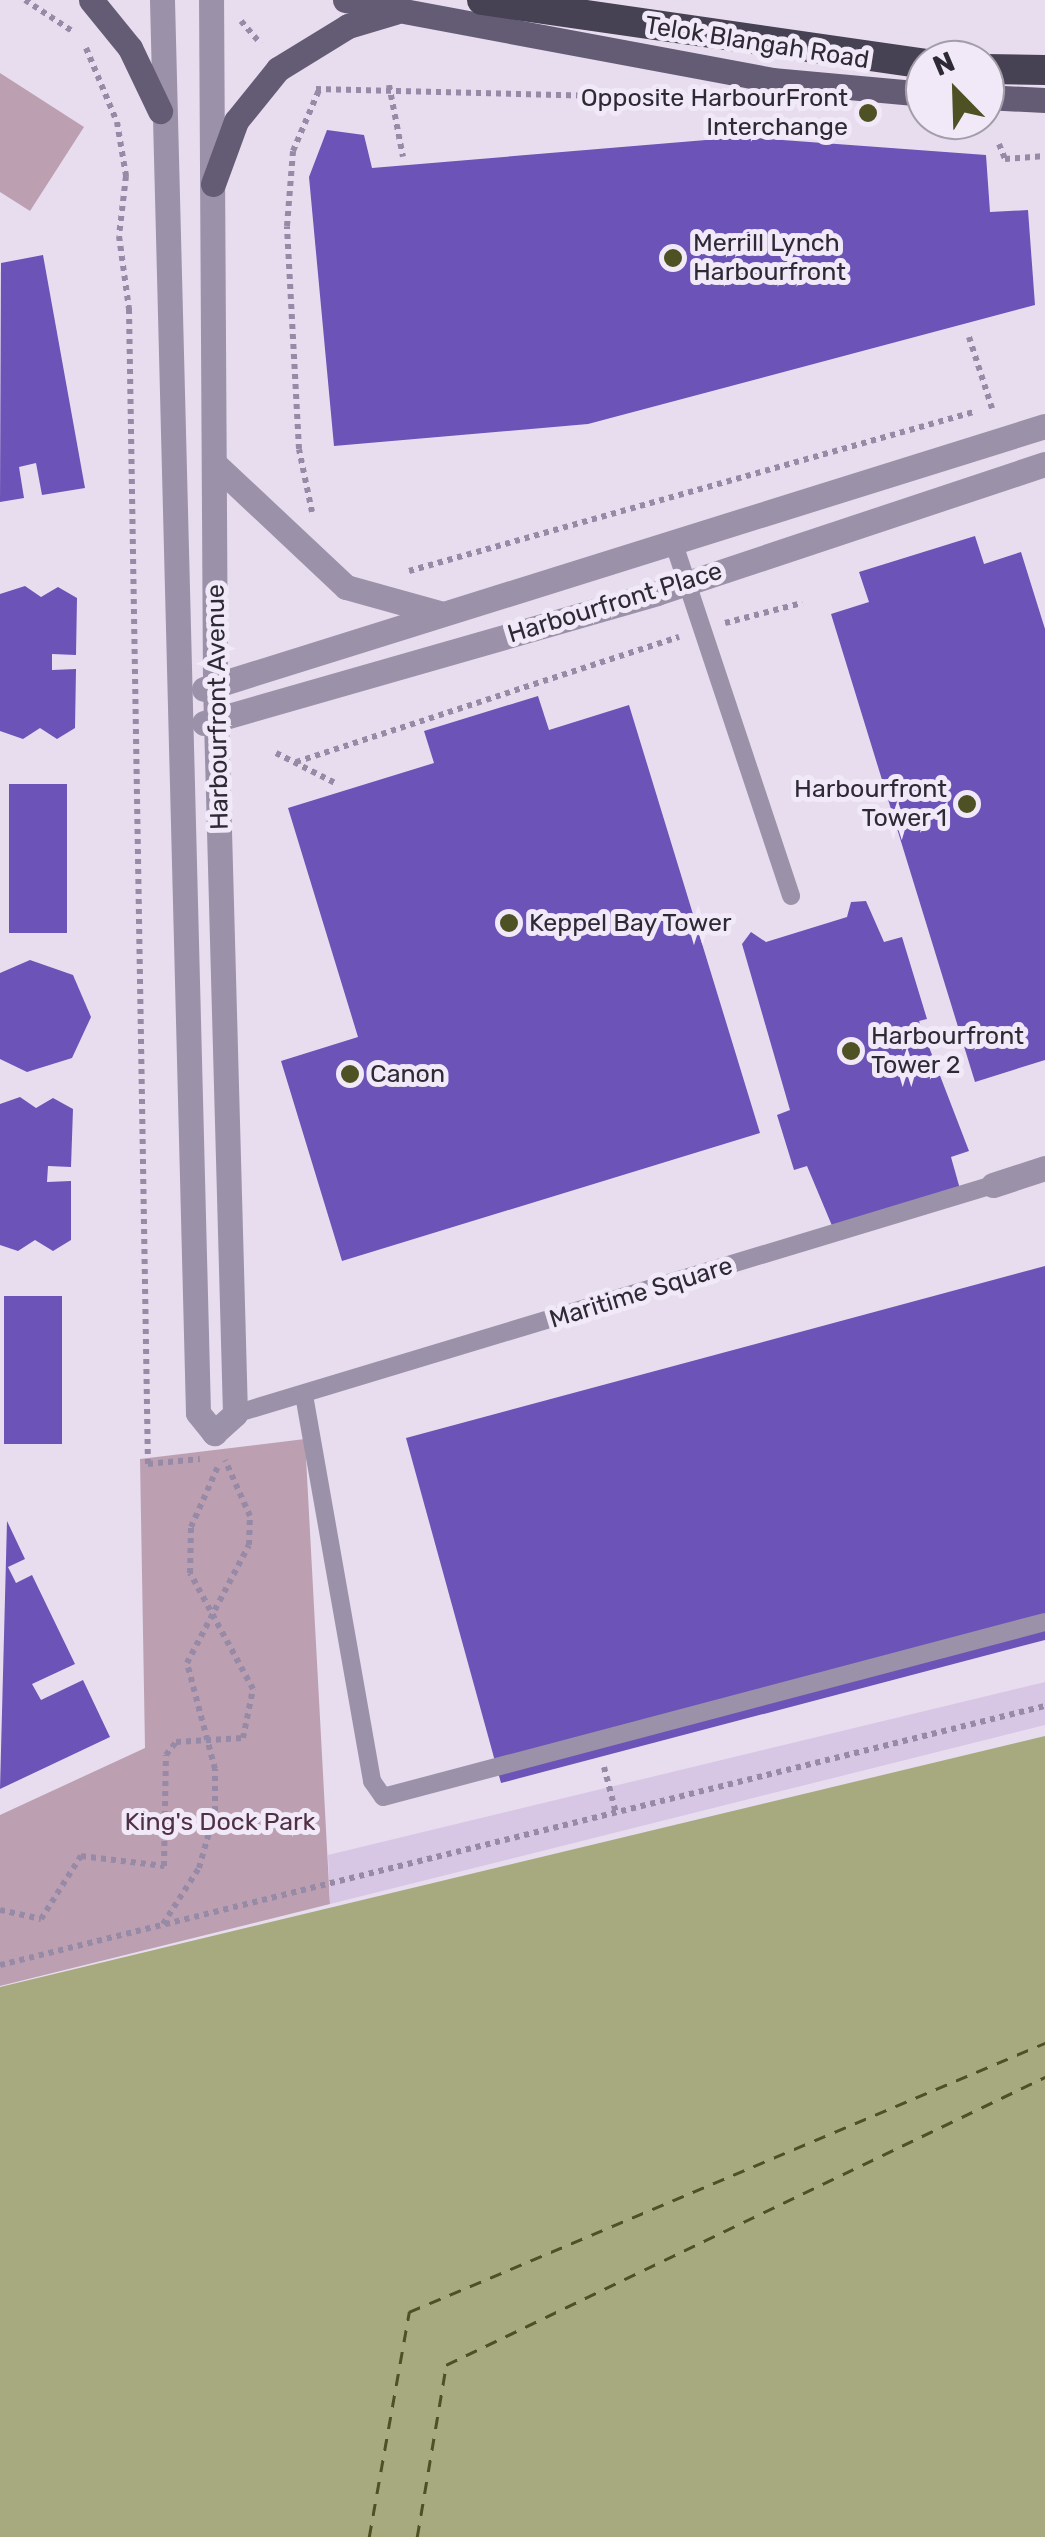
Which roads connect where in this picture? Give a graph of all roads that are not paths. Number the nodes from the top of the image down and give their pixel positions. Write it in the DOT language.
graph roads {
  1 [pos="91,0"];
  2 [pos="162,0"];
  3 [pos="212,0"];
  4 [pos="345,0"];
  5 [pos="482,0"];
  6 [pos="400,11"];
  7 [pos="905,61"];
  8 [pos="1005,69"];
  9 [pos="1045,70"];
  10 [pos="905,92"];
  11 [pos="1005,99"];
  12 [pos="1045,100"];
  13 [pos="160,110"];
  14 [pos="213,184"];
  15 [pos="1045,426"];
  16 [pos="1045,464"];
  17 [pos="216,465"];
  18 [pos="673,541"];
  19 [pos="686,582"];
  20 [pos="438,614"];
  21 [pos="216,686"];
  22 [pos="180,697"];
  23 [pos="216,720"];
  24 [pos="181,730"];
  25 [pos="791,896"];
  26 [pos="224,1051"];
  27 [pos="189,1053"];
  28 [pos="1045,1168"];
  29 [pos="994,1185"];
  30 [pos="304,1395"];
  31 [pos="235,1414"];
  32 [pos="1045,1622"];
  1 -- 13 [label="main road"];
  2 -- 13 [label="street, Harbourfront Avenue"];
  3 -- 14 [label="street, Harbourfront Avenue"];
  4 -- 6 [label="main road, Telok Blangah Road"];
  5 -- 7 [label="highway"];
  6 -- 10 [label="main road, Telok Blangah Road"];
  6 -- 14 [label="main road"];
  8 -- 9 [label="highway"];
  11 -- 12 [label="main road"];
  13 -- 22 [label="street, Harbourfront Avenue"];
  14 -- 17 [label="street, Harbourfront Avenue"];
  15 -- 18 [label="street, Harbourfront Place"];
  16 -- 19 [label="street, Harbourfront Place"];
  17 -- 20 [label="street"];
  17 -- 21 [label="street, Harbourfront Avenue"];
  18 -- 19 [label="lane"];
  18 -- 20 [label="street, Harbourfront Place"];
  19 -- 23 [label="street, Harbourfront Place"];
  19 -- 25 [label="lane"];
  20 -- 21 [label="street, Harbourfront Place"];
  21 -- 22 [label="street, Harbourfront Place"];
  21 -- 23 [label="street, Harbourfront Avenue"];
  22 -- 24 [label="street, Harbourfront Avenue"];
  23 -- 24 [label="street, Harbourfront Place"];
  23 -- 26 [label="street, Harbourfront Avenue"];
  24 -- 27 [label="street, Harbourfront Avenue"];
  26 -- 27 [label="street"];
  26 -- 31 [label="street, Harbourfront Avenue"];
  27 -- 31 [label="street, Harbourfront Avenue"];
  28 -- 29 [label="street, Maritime Square"];
  29 -- 30 [label="lane, Maritime Square"];
  30 -- 31 [label="lane, Maritime Square"];
  30 -- 32 [label="lane"];
}
